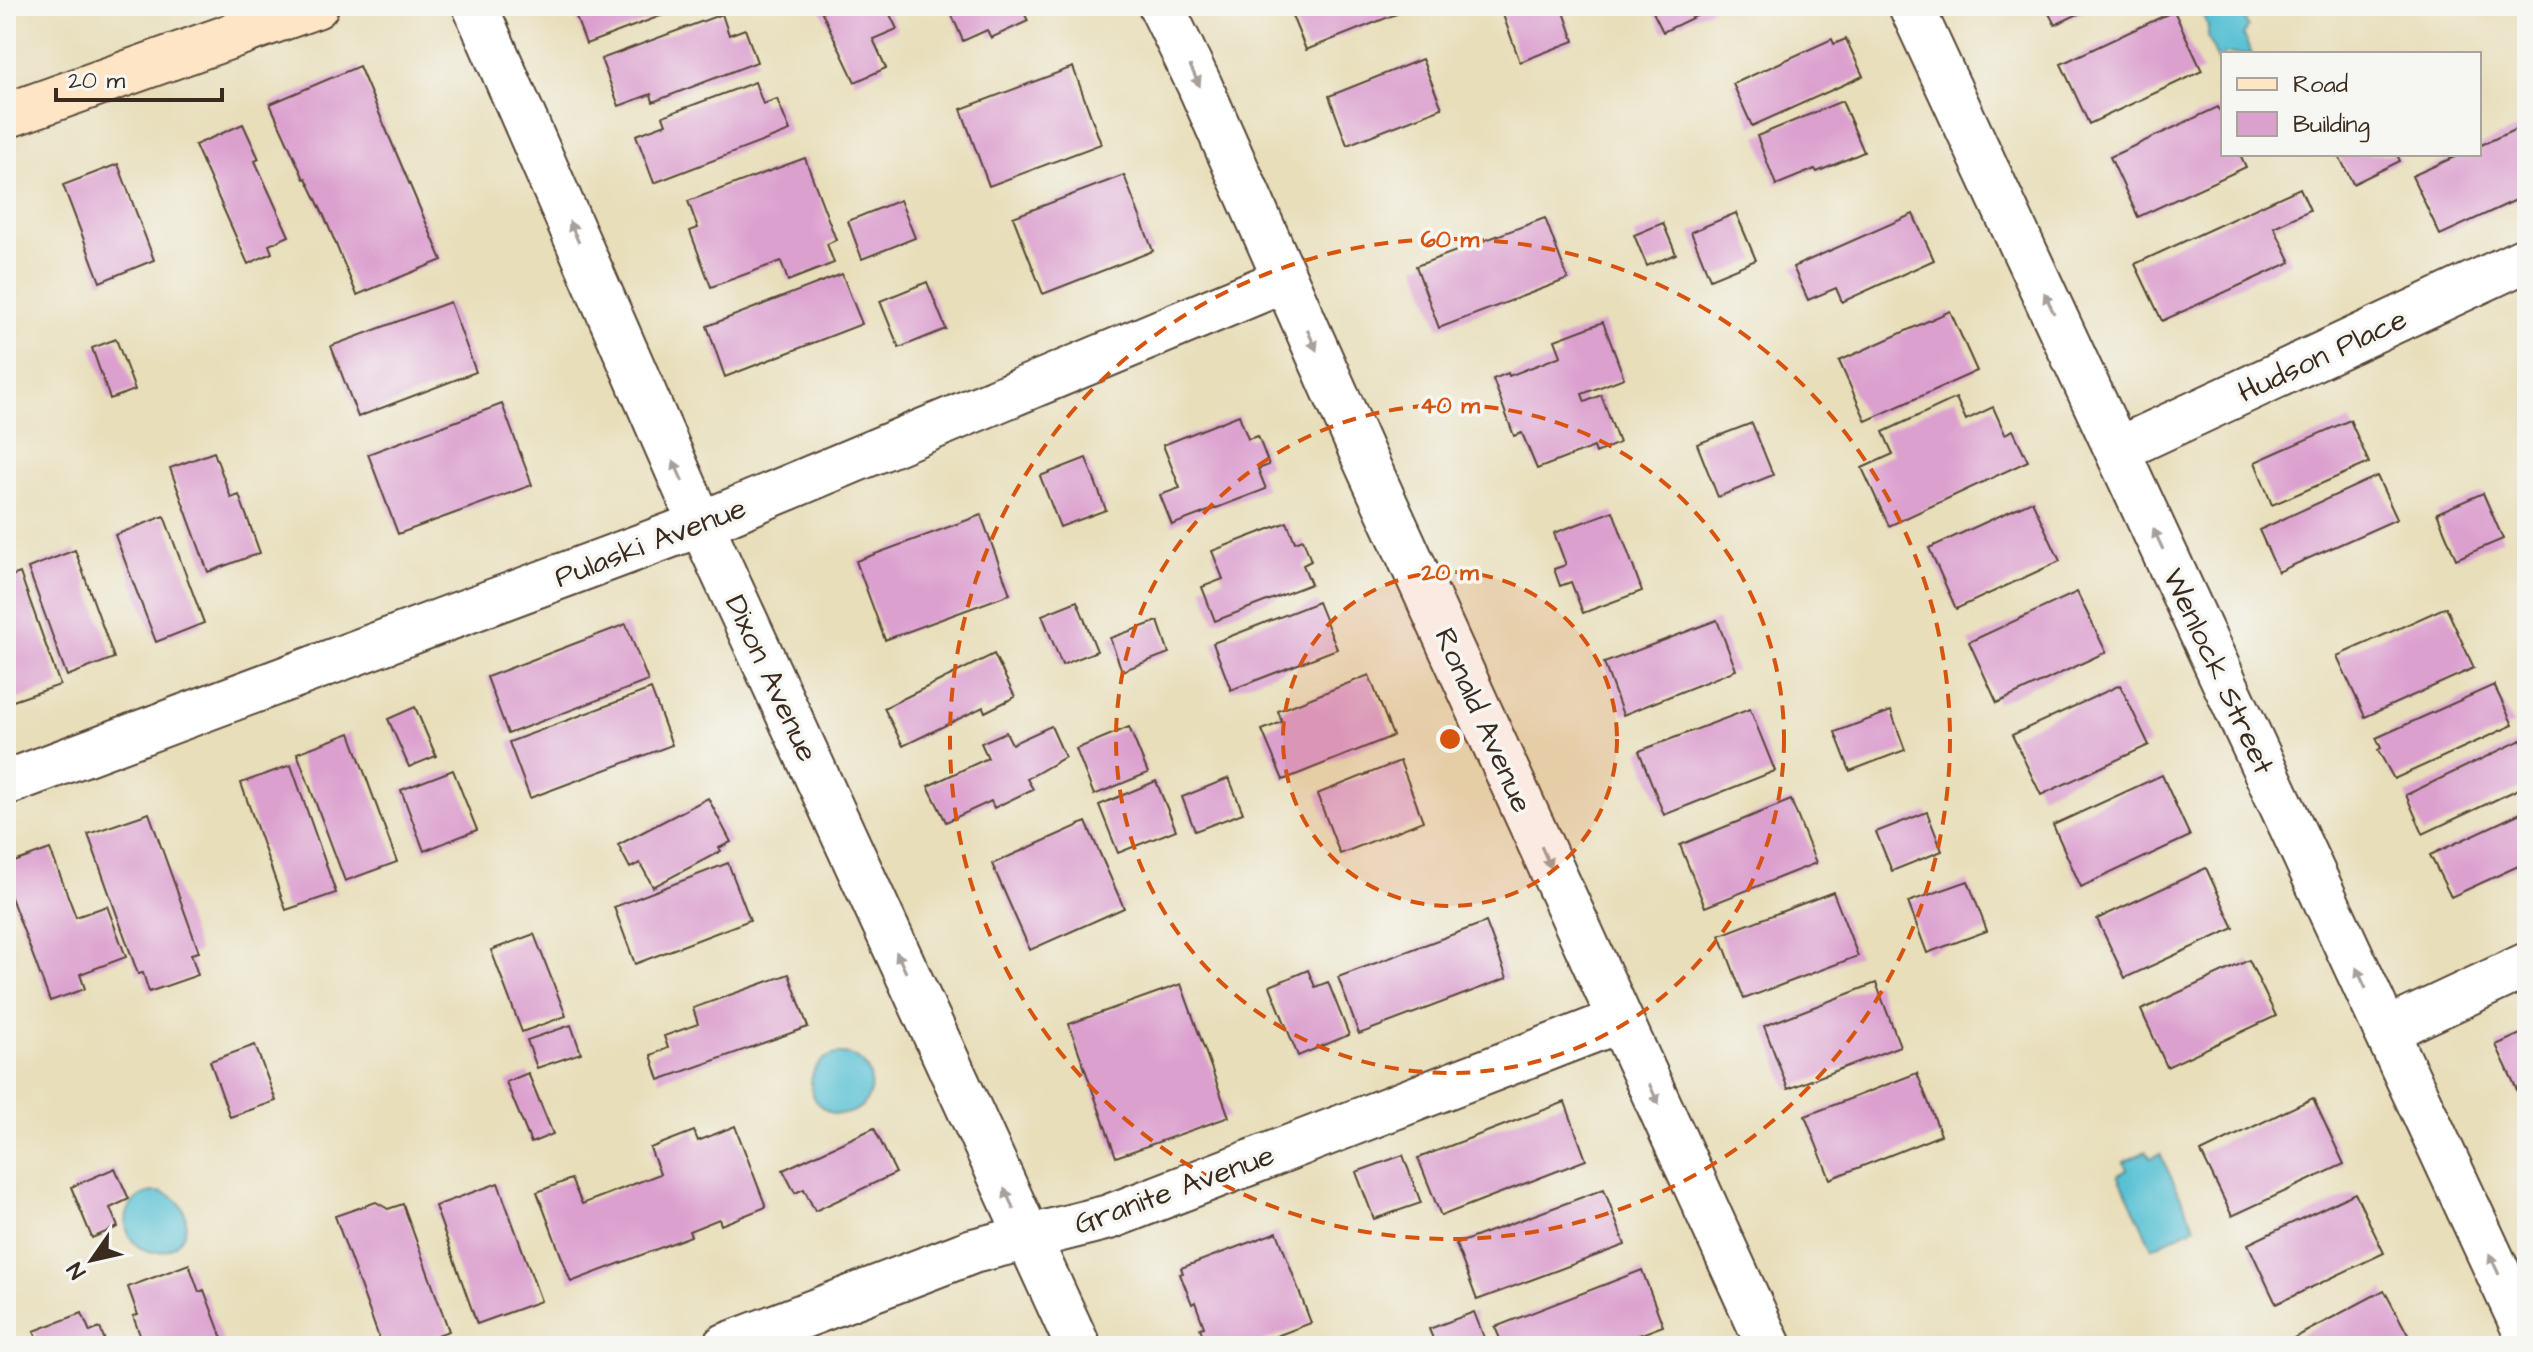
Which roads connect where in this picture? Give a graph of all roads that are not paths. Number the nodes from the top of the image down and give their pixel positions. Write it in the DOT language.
graph roads {
  1 [pos="316,6"];
  2 [pos="475,6"];
  3 [pos="1161,6"];
  4 [pos="1911,6"];
  5 [pos="6,116"];
  6 [pos="2527,259"];
  7 [pos="1285,280"];
  8 [pos="2117,450"];
  9 [pos="701,524"];
  10 [pos="6,783"];
  11 [pos="2527,965"];
  12 [pos="1620,1020"];
  13 [pos="2386,1031"];
  14 [pos="1028,1239"];
  15 [pos="2527,1335"];
  16 [pos="725,1346"];
  17 [pos="1078,1346"];
  18 [pos="1769,1346"];
  1 -- 5 [label="main road"];
  9 -- 2 [label="street, Dixon Avenue, one-way"];
  3 -- 7 [label="street, Ronald Avenue, one-way"];
  8 -- 4 [label="street, Wenlock Street, one-way"];
  6 -- 8 [label="street, Hudson Place"];
  7 -- 9 [label="street, Pulaski Avenue"];
  7 -- 12 [label="street, Ronald Avenue, one-way"];
  13 -- 8 [label="street, Wenlock Street, one-way"];
  9 -- 10 [label="street, Pulaski Avenue"];
  14 -- 9 [label="street, Dixon Avenue, one-way"];
  11 -- 13 [label="street"];
  12 -- 14 [label="street, Granite Avenue"];
  12 -- 18 [label="street, Ronald Avenue, one-way"];
  15 -- 13 [label="street, Wenlock Street, one-way"];
  14 -- 16 [label="street, Granite Avenue"];
  14 -- 17 [label="street, Dixon Avenue"];
}
